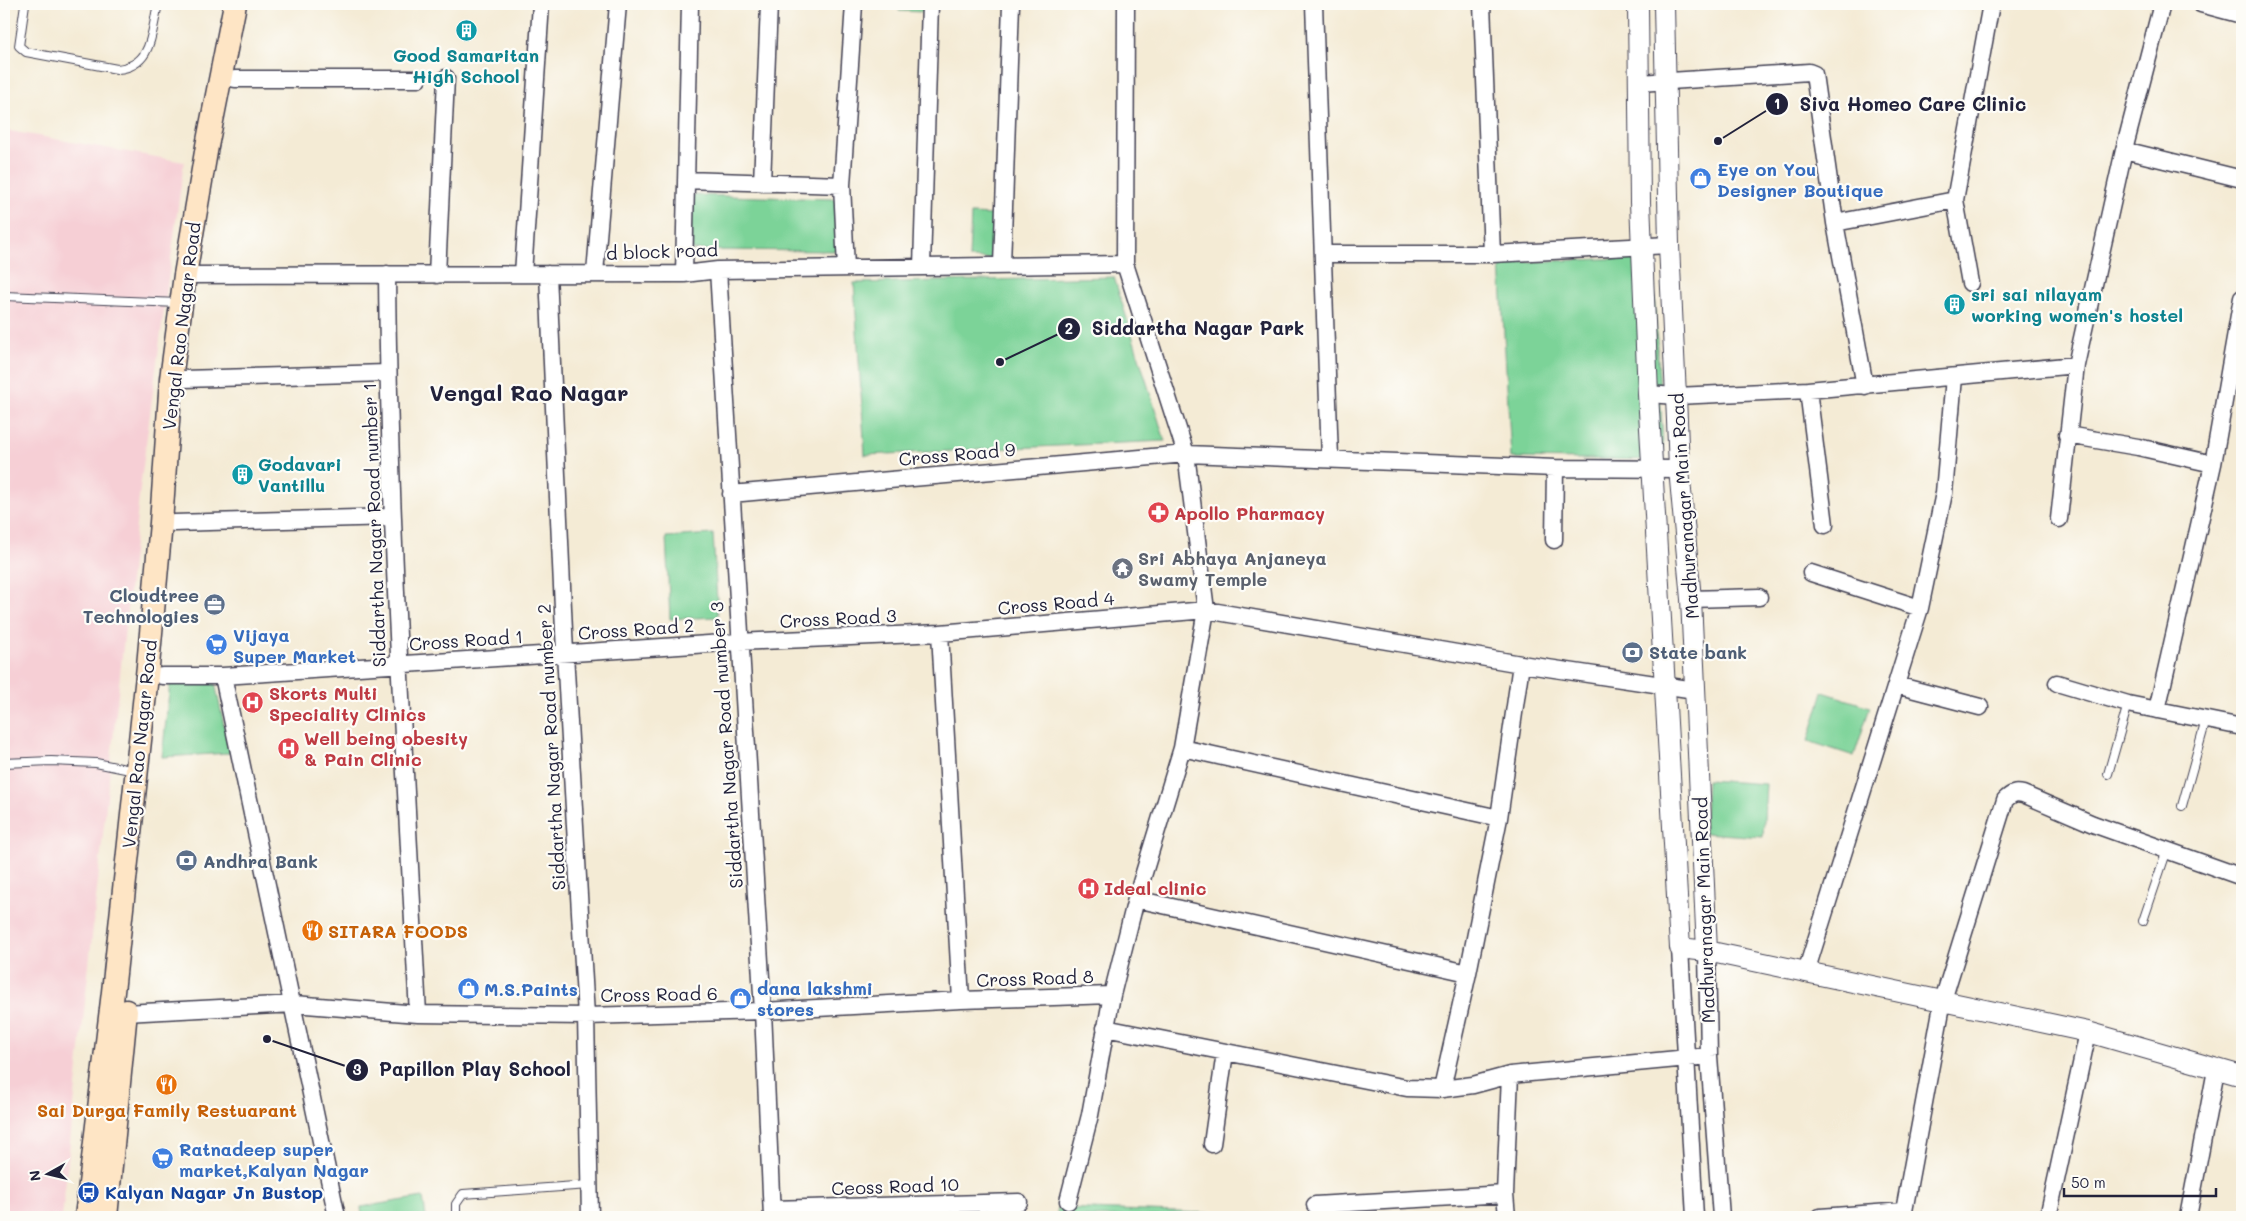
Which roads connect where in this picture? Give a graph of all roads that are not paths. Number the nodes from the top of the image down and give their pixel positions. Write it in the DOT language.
graph roads {
  1 [pos="25,4"];
  2 [pos="158,4"];
  3 [pos="235,4"];
  4 [pos="249,4"];
  5 [pos="541,4"];
  6 [pos="618,4"];
  7 [pos="690,4"];
  8 [pos="769,4"];
  9 [pos="854,4"];
  10 [pos="930,4"];
  11 [pos="1012,4"];
  12 [pos="1126,4"];
  13 [pos="1314,4"];
  14 [pos="1482,4"];
  15 [pos="1638,4"];
  16 [pos="1664,4"];
  17 [pos="1991,4"];
  18 [pos="2162,4"];
  19 [pos="2201,4"];
  20 [pos="2242,15"];
  21 [pos="446,78"];
  22 [pos="418,79"];
  23 [pos="235,80"];
  24 [pos="1665,82"];
  25 [pos="1639,83"];
  26 [pos="2124,150"];
  27 [pos="2242,179"];
  28 [pos="686,180"];
  29 [pos="762,183"];
  30 [pos="842,186"];
  31 [pos="1955,200"];
  32 [pos="1835,224"];
  33 [pos="1669,245"];
  34 [pos="1642,247"];
  35 [pos="1323,254"];
  36 [pos="1492,254"];
  37 [pos="1125,264"];
  38 [pos="1002,265"];
  39 [pos="922,266"];
  40 [pos="846,268"];
  41 [pos="718,270"];
  42 [pos="595,273"];
  43 [pos="386,274"];
  44 [pos="523,274"];
  45 [pos="548,274"];
  46 [pos="684,274"];
  47 [pos="193,275"];
  48 [pos="437,275"];
  49 [pos="1970,283"];
  50 [pos="4,296"];
  51 [pos="2242,298"];
  52 [pos="181,303"];
  53 [pos="2076,365"];
  54 [pos="387,373"];
  55 [pos="1954,377"];
  56 [pos="184,380"];
  57 [pos="1865,386"];
  58 [pos="1808,390"];
  59 [pos="1648,394"];
  60 [pos="1676,396"];
  61 [pos="2067,435"];
  62 [pos="1186,454"];
  63 [pos="1330,459"];
  64 [pos="2213,464"];
  65 [pos="1555,468"];
  66 [pos="1652,469"];
  67 [pos="1679,469"];
  68 [pos="731,494"];
  69 [pos="393,517"];
  70 [pos="2058,519"];
  71 [pos="174,523"];
  72 [pos="1825,525"];
  73 [pos="1554,540"];
  74 [pos="1811,573"];
  75 [pos="1759,597"];
  76 [pos="1691,599"];
  77 [pos="1920,608"];
  78 [pos="1206,610"];
  79 [pos="940,633"];
  80 [pos="739,642"];
  81 [pos="565,653"];
  82 [pos="1520,664"];
  83 [pos="399,665"];
  84 [pos="162,676"];
  85 [pos="224,676"];
  86 [pos="2057,683"];
  87 [pos="1665,685"];
  88 [pos="1896,685"];
  89 [pos="1695,690"];
  90 [pos="2128,704"];
  91 [pos="1980,707"];
  92 [pos="2158,710"];
  93 [pos="2206,720"];
  94 [pos="2242,727"];
  95 [pos="1182,748"];
  96 [pos="4,763"];
  97 [pos="137,771"];
  98 [pos="2108,774"];
  99 [pos="2182,806"];
  100 [pos="1499,818"];
  101 [pos="2167,850"];
  102 [pos="2242,876"];
  103 [pos="1136,899"];
  104 [pos="2143,921"];
  105 [pos="1680,948"];
  106 [pos="1707,951"];
  107 [pos="1468,972"];
  108 [pos="1806,972"];
  109 [pos="1112,995"];
  110 [pos="961,1000"];
  111 [pos="1943,1000"];
  112 [pos="294,1004"];
  113 [pos="763,1011"];
  114 [pos="125,1013"];
  115 [pos="418,1014"];
  116 [pos="586,1016"];
  117 [pos="1105,1028"];
  118 [pos="2088,1032"];
  119 [pos="1225,1052"];
  120 [pos="1709,1056"];
  121 [pos="1685,1058"];
  122 [pos="2216,1070"];
  123 [pos="1510,1075"];
  124 [pos="2242,1076"];
  125 [pos="1442,1090"];
  126 [pos="1212,1144"];
  127 [pos="589,1185"];
  128 [pos="1505,1194"];
  129 [pos="1068,1201"];
  130 [pos="1019,1202"];
  131 [pos="1315,1205"];
  132 [pos="772,1213"];
  133 [pos="86,1217"];
  134 [pos="106,1217"];
  135 [pos="337,1217"];
  136 [pos="456,1217"];
  137 [pos="590,1217"];
  138 [pos="1507,1217"];
  139 [pos="1695,1217"];
  140 [pos="1721,1217"];
  141 [pos="1820,1217"];
  142 [pos="2048,1217"];
  143 [pos="2188,1217"];
  1 -- 2 [label="lane"];
  3 -- 47 [label="main road, Vengal Rao Nagar Road"];
  4 -- 23 [label="main road, Vengal Rao Nagar Road"];
  5 -- 44 [label="street"];
  6 -- 42 [label="street"];
  7 -- 28 [label="street"];
  8 -- 29 [label="street"];
  9 -- 30 [label="street"];
  10 -- 39 [label="street"];
  11 -- 38 [label="street"];
  12 -- 37 [label="street"];
  13 -- 35 [label="street"];
  14 -- 36 [label="street"];
  15 -- 25 [label="street, Madhuranagar Main Road"];
  16 -- 24 [label="street, Madhuranagar Main Road"];
  17 -- 31 [label="street"];
  18 -- 26 [label="street"];
  19 -- 20 [label="street"];
  21 -- 48 [label="street"];
  22 -- 23 [label="street"];
  23 -- 47 [label="main road, Vengal Rao Nagar Road"];
  24 -- 25 [label="street"];
  24 -- 32 [label="street"];
  24 -- 33 [label="street, Madhuranagar Main Road"];
  25 -- 34 [label="street, Madhuranagar Main Road"];
  26 -- 27 [label="street"];
  26 -- 53 [label="street"];
  28 -- 29 [label="street"];
  28 -- 46 [label="street"];
  29 -- 30 [label="street"];
  30 -- 40 [label="street"];
  31 -- 32 [label="street"];
  31 -- 49 [label="street"];
  32 -- 57 [label="street"];
  33 -- 34 [label="street"];
  33 -- 60 [label="street, Madhuranagar Main Road"];
  34 -- 36 [label="street"];
  34 -- 59 [label="street, Madhuranagar Main Road"];
  35 -- 36 [label="street"];
  35 -- 63 [label="street"];
  37 -- 38 [label="street, d block road"];
  37 -- 62 [label="street"];
  38 -- 39 [label="street, d block road"];
  39 -- 40 [label="street, d block road"];
  40 -- 41 [label="street, d block road"];
  41 -- 46 [label="street, d block road"];
  41 -- 68 [label="street, Siddartha Nagar Road number 3"];
  42 -- 45 [label="street, d block road"];
  42 -- 46 [label="street, d block road"];
  43 -- 47 [label="street, d block road"];
  43 -- 48 [label="street, d block road"];
  43 -- 54 [label="street, Siddartha Nagar Road number 1"];
  44 -- 45 [label="street, d block road"];
  44 -- 48 [label="street, d block road"];
  45 -- 81 [label="street, Siddartha Nagar Road number 2"];
  47 -- 52 [label="main road, Vengal Rao Nagar Road"];
  47 -- 56 [label="main road, Vengal Rao Nagar Road"];
  50 -- 52 [label="lane"];
  51 -- 64 [label="street"];
  52 -- 97 [label="main road, Vengal Rao Nagar Road"];
  53 -- 55 [label="street"];
  53 -- 61 [label="street"];
  54 -- 56 [label="street"];
  54 -- 69 [label="street, Siddartha Nagar Road number 1"];
  55 -- 57 [label="street"];
  55 -- 77 [label="street"];
  56 -- 71 [label="main road, Vengal Rao Nagar Road"];
  57 -- 58 [label="street"];
  58 -- 60 [label="street"];
  58 -- 72 [label="street"];
  59 -- 60 [label="street"];
  59 -- 66 [label="street, Madhuranagar Main Road"];
  60 -- 67 [label="street, Madhuranagar Main Road"];
  61 -- 64 [label="street"];
  61 -- 70 [label="street"];
  62 -- 63 [label="street, Cross Road 9"];
  62 -- 68 [label="street, Cross Road 9"];
  62 -- 78 [label="street"];
  63 -- 65 [label="street, Cross Road 9"];
  64 -- 92 [label="street"];
  65 -- 66 [label="street, Cross Road 9"];
  65 -- 73 [label="street"];
  66 -- 67 [label="street, Cross Road 9"];
  66 -- 87 [label="street, Madhuranagar Main Road"];
  67 -- 76 [label="street, Madhuranagar Main Road"];
  68 -- 80 [label="street, Siddartha Nagar Road number 3"];
  69 -- 71 [label="street"];
  69 -- 83 [label="street, Siddartha Nagar Road number 1"];
  71 -- 84 [label="main road, Vengal Rao Nagar Road"];
  74 -- 77 [label="street"];
  75 -- 76 [label="street"];
  76 -- 89 [label="street, Madhuranagar Main Road"];
  77 -- 88 [label="street"];
  78 -- 79 [label="street, Cross Road 4"];
  78 -- 82 [label="street, Cross Road 4"];
  78 -- 95 [label="street"];
  79 -- 80 [label="street, Cross Road 3"];
  79 -- 110 [label="street"];
  80 -- 81 [label="street, Cross Road 2"];
  80 -- 113 [label="street, Siddartha Nagar Road number 3"];
  81 -- 83 [label="street, Cross Road 1"];
  81 -- 116 [label="street, Siddartha Nagar Road number 2"];
  82 -- 87 [label="street, Cross Road 4"];
  82 -- 100 [label="street"];
  83 -- 85 [label="street, Cross Road 1"];
  83 -- 115 [label="street, Siddartha Nagar Road number 1"];
  84 -- 85 [label="street, Cross Road 1"];
  84 -- 114 [label="main road, Vengal Rao Nagar Road"];
  85 -- 112 [label="street"];
  86 -- 90 [label="street"];
  87 -- 89 [label="street, Cross Road 4"];
  87 -- 105 [label="street, Madhuranagar Main Road"];
  88 -- 91 [label="street"];
  88 -- 108 [label="street"];
  89 -- 106 [label="street, Madhuranagar Main Road"];
  90 -- 92 [label="street"];
  90 -- 98 [label="lane"];
  92 -- 93 [label="street"];
  93 -- 94 [label="street"];
  93 -- 99 [label="lane"];
  95 -- 100 [label="street"];
  95 -- 103 [label="street"];
  96 -- 97 [label="lane"];
  97 -- 133 [label="main road, Vengal Rao Nagar Road"];
  100 -- 107 [label="street"];
  101 -- 102 [label="street"];
  101 -- 104 [label="lane"];
  101 -- 111 [label="street"];
  103 -- 107 [label="street"];
  103 -- 109 [label="street"];
  105 -- 106 [label="street"];
  105 -- 121 [label="street, Madhuranagar Main Road"];
  106 -- 108 [label="street"];
  106 -- 120 [label="street, Madhuranagar Main Road"];
  107 -- 125 [label="street"];
  108 -- 111 [label="street"];
  109 -- 110 [label="street, Cross Road 8"];
  109 -- 117 [label="street"];
  110 -- 113 [label="street, Cross Road 8"];
  111 -- 118 [label="street"];
  111 -- 141 [label="street"];
  112 -- 114 [label="street, Cross Road 6"];
  112 -- 115 [label="street, Cross Road 6"];
  112 -- 135 [label="street"];
  113 -- 116 [label="street, Cross Road 6"];
  113 -- 132 [label="street, Siddartha Nagar Road number 3"];
  114 -- 134 [label="main road, Vengal Rao Nagar Road"];
  115 -- 116 [label="street, Cross Road 6"];
  116 -- 127 [label="street, Siddartha Nagar Road number 2"];
  117 -- 119 [label="street"];
  117 -- 129 [label="street"];
  118 -- 122 [label="street"];
  118 -- 142 [label="street"];
  119 -- 125 [label="street"];
  119 -- 126 [label="street"];
  120 -- 121 [label="street"];
  120 -- 140 [label="street, Madhuranagar Main Road"];
  121 -- 123 [label="street"];
  121 -- 139 [label="street, Madhuranagar Main Road"];
  122 -- 124 [label="street"];
  122 -- 143 [label="street"];
  123 -- 125 [label="street"];
  123 -- 128 [label="street"];
  127 -- 136 [label="lane"];
  127 -- 137 [label="street, Siddartha Nagar Road number 2"];
  128 -- 131 [label="street"];
  128 -- 138 [label="street"];
  130 -- 132 [label="street, Ceoss Road 10"];
}
